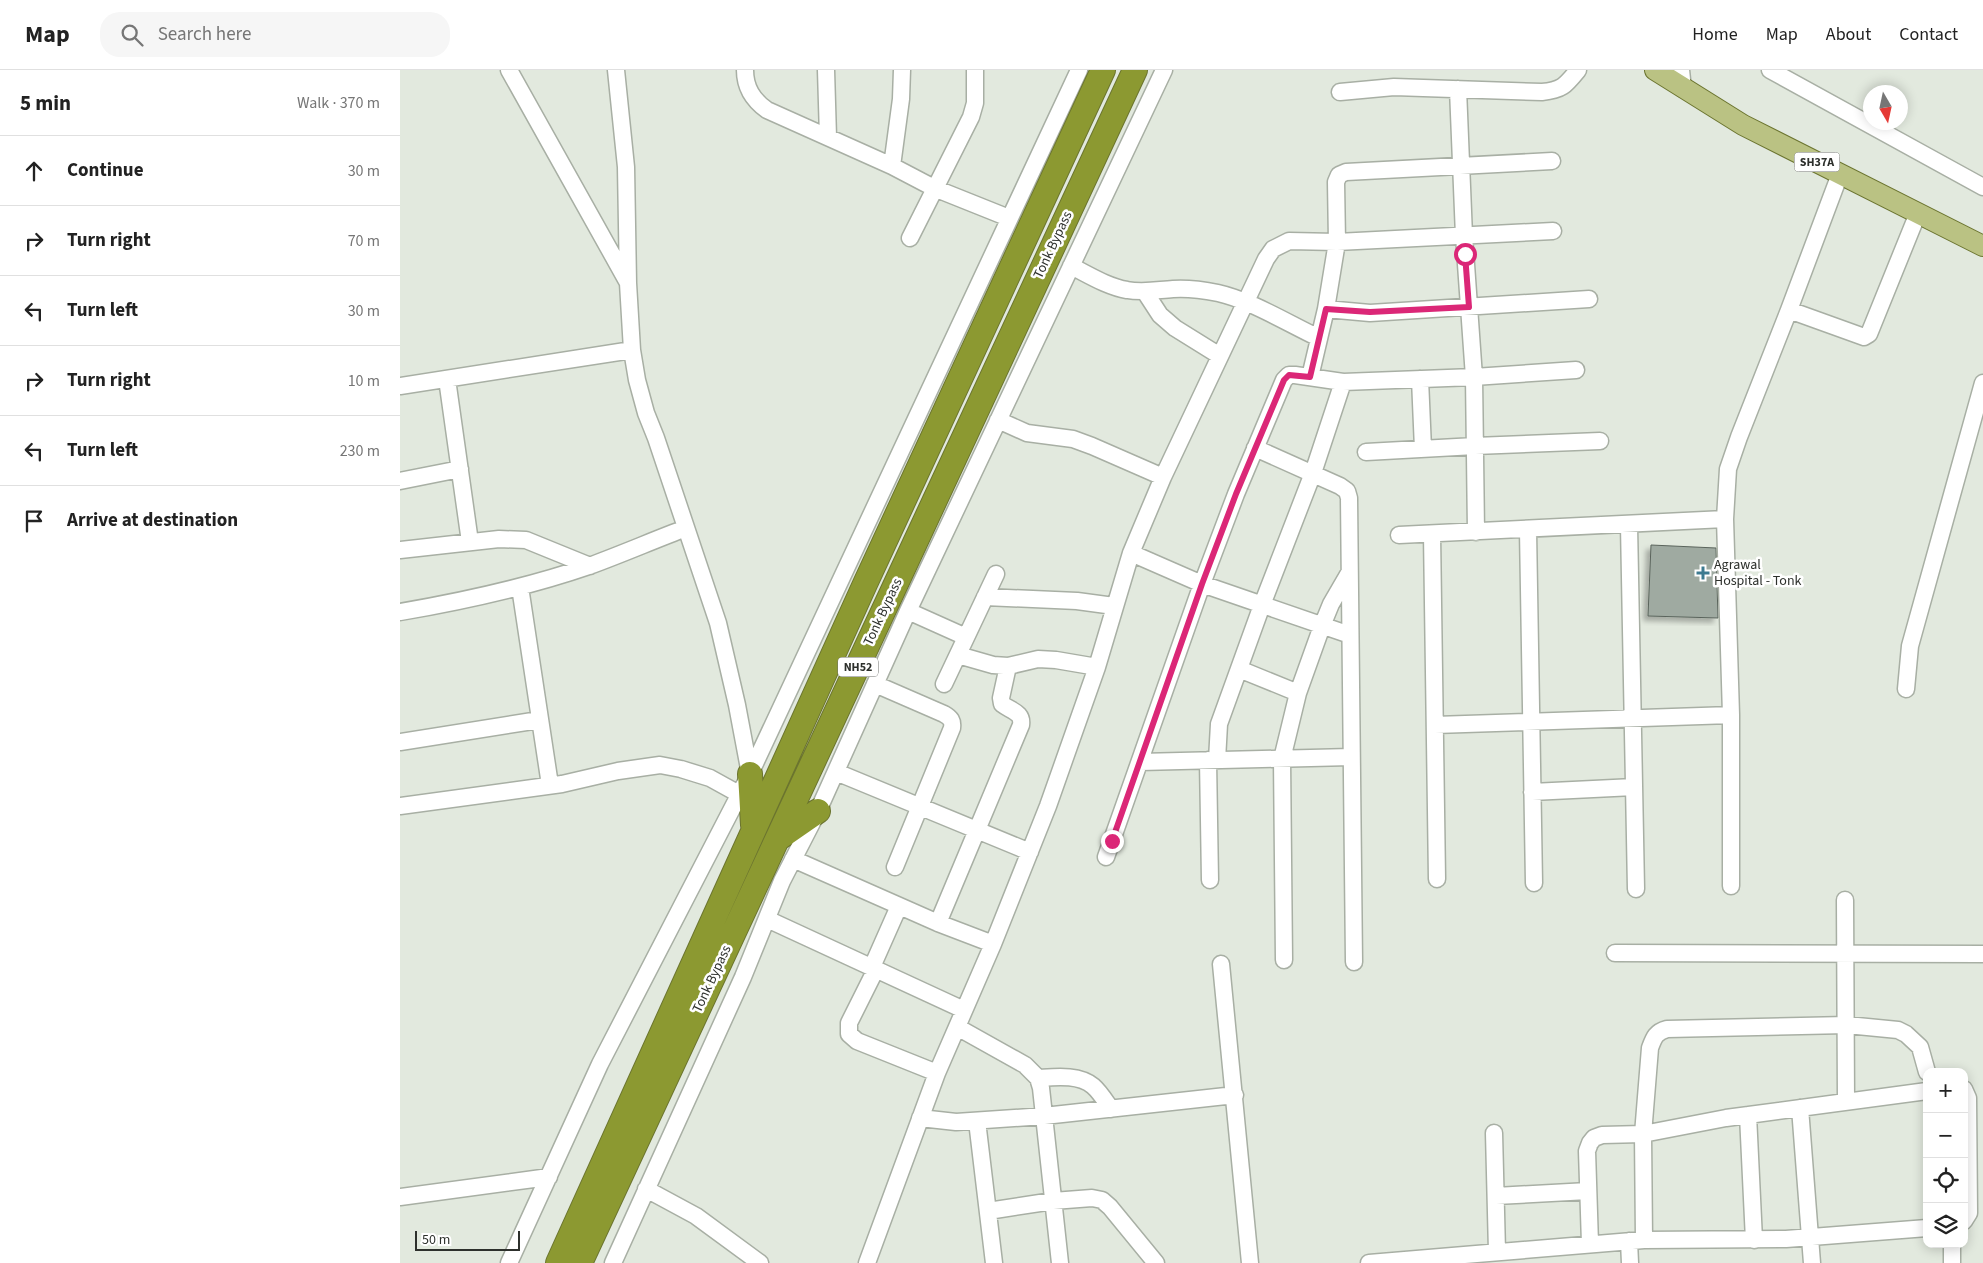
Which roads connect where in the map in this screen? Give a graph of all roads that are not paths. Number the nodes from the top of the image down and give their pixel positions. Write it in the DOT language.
graph roads {
  1 [pos="509,70"];
  2 [pos="616,70"];
  3 [pos="745,70"];
  4 [pos="826,70"];
  5 [pos="902,70"];
  6 [pos="975,70"];
  7 [pos="1079,70"];
  8 [pos="1103,70"];
  9 [pos="1135,70"];
  10 [pos="1164,70"];
  11 [pos="1578,70"];
  12 [pos="1655,70"];
  13 [pos="1770,70"];
  14 [pos="1682,80"];
  15 [pos="1458,89"];
  16 [pos="1340,92"];
  17 [pos="828,137"];
  18 [pos="1552,161"];
  19 [pos="892,166"];
  20 [pos="1462,167"];
  21 [pos="1840,174"];
  22 [pos="1983,187"];
  23 [pos="934,188"];
  24 [pos="1918,213"];
  25 [pos="1009,218"];
  26 [pos="1553,231"];
  27 [pos="1464,236"];
  28 [pos="910,238"];
  29 [pos="1337,242"];
  30 [pos="1983,246"];
  31 [pos="1071,266"];
  32 [pos="628,283"];
  33 [pos="1145,292"];
  34 [pos="1589,299"];
  35 [pos="1245,303"];
  36 [pos="1469,307"];
  37 [pos="1326,309"];
  38 [pos="1789,310"];
  39 [pos="1320,338"];
  40 [pos="632,350"];
  41 [pos="1220,356"];
  42 [pos="1576,370"];
  43 [pos="1310,377"];
  44 [pos="1474,377"];
  45 [pos="447,379"];
  46 [pos="1420,379"];
  47 [pos="1343,382"];
  48 [pos="1983,383"];
  49 [pos="400,386"];
  50 [pos="998,420"];
  51 [pos="1600,441"];
  52 [pos="1475,446"];
  53 [pos="1255,448"];
  54 [pos="1423,449"];
  55 [pos="1366,452"];
  56 [pos="460,469"];
  57 [pos="1313,473"];
  58 [pos="1163,477"];
  59 [pos="400,482"];
  60 [pos="1725,520"];
  61 [pos="1629,525"];
  62 [pos="686,528"];
  63 [pos="1528,530"];
  64 [pos="1476,532"];
  65 [pos="1432,534"];
  66 [pos="1399,535"];
  67 [pos="470,542"];
  68 [pos="400,550"];
  69 [pos="1131,553"];
  70 [pos="590,566"];
  71 [pos="1349,573"];
  72 [pos="996,574"];
  73 [pos="1202,584"];
  74 [pos="520,587"];
  75 [pos="986,597"];
  76 [pos="1262,605"];
  77 [pos="1114,606"];
  78 [pos="908,611"];
  79 [pos="400,612"];
  80 [pos="1322,626"];
  81 [pos="1350,635"];
  82 [pos="966,637"];
  83 [pos="958,655"];
  84 [pos="1008,666"];
  85 [pos="1097,666"];
  86 [pos="1239,668"];
  87 [pos="875,684"];
  88 [pos="944,684"];
  89 [pos="1906,688"];
  90 [pos="1298,693"];
  91 [pos="1731,715"];
  92 [pos="1633,717"];
  93 [pos="539,720"];
  94 [pos="1531,721"];
  95 [pos="1435,725"];
  96 [pos="400,742"];
  97 [pos="1351,757"];
  98 [pos="1282,759"];
  99 [pos="1212,760"];
  100 [pos="1140,762"];
  101 [pos="836,772"];
  102 [pos="750,774"];
  103 [pos="550,785"];
  104 [pos="1634,788"];
  105 [pos="1532,792"];
  106 [pos="740,794"];
  107 [pos="400,806"];
  108 [pos="920,807"];
  109 [pos="818,811"];
  110 [pos="754,830"];
  111 [pos="976,830"];
  112 [pos="777,840"];
  113 [pos="1030,852"];
  114 [pos="1106,857"];
  115 [pos="793,859"];
  116 [pos="895,867"];
  117 [pos="1437,879"];
  118 [pos="1210,880"];
  119 [pos="1534,883"];
  120 [pos="1730,886"];
  121 [pos="1636,889"];
  122 [pos="1845,900"];
  123 [pos="900,906"];
  124 [pos="767,919"];
  125 [pos="938,923"];
  126 [pos="993,944"];
  127 [pos="1615,953"];
  128 [pos="1847,954"];
  129 [pos="1983,954"];
  130 [pos="1284,960"];
  131 [pos="1354,962"];
  132 [pos="1221,964"];
  133 [pos="874,968"];
  134 [pos="964,1010"];
  135 [pos="1847,1026"];
  136 [pos="957,1027"];
  137 [pos="1926,1068"];
  138 [pos="937,1073"];
  139 [pos="1038,1078"];
  140 [pos="1923,1091"];
  141 [pos="1235,1095"];
  142 [pos="1972,1095"];
  143 [pos="1846,1101"];
  144 [pos="1800,1108"];
  145 [pos="1111,1109"];
  146 [pos="1748,1115"];
  147 [pos="1044,1116"];
  148 [pos="920,1118"];
  149 [pos="978,1121"];
  150 [pos="1494,1133"];
  151 [pos="1643,1134"];
  152 [pos="548,1177"];
  153 [pos="1976,1181"];
  154 [pos="646,1189"];
  155 [pos="1588,1191"];
  156 [pos="1496,1196"];
  157 [pos="400,1197"];
  158 [pos="1053,1201"];
  159 [pos="988,1211"];
  160 [pos="1968,1214"];
  161 [pos="1923,1228"];
  162 [pos="1810,1238"];
  163 [pos="1636,1240"];
  164 [pos="1754,1240"];
  165 [pos="1590,1244"];
  166 [pos="1952,1248"];
  167 [pos="1497,1252"];
  168 [pos="1437,1260"];
  169 [pos="509,1263"];
  170 [pos="558,1263"];
  171 [pos="580,1263"];
  172 [pos="612,1263"];
  173 [pos="760,1263"];
  174 [pos="867,1263"];
  175 [pos="994,1263"];
  176 [pos="1060,1263"];
  177 [pos="1156,1263"];
  178 [pos="1250,1263"];
  179 [pos="1369,1263"];
  180 [pos="1630,1263"];
  181 [pos="1812,1263"];
  182 [pos="1952,1263"];
  1 -- 32 [label="street"];
  2 -- 32 [label="street"];
  3 -- 17 [label="street"];
  4 -- 17 [label="street"];
  5 -- 19 [label="street"];
  6 -- 23 [label="street"];
  7 -- 25 [label="street"];
  8 -- 110 [label="highway, NH52"];
  9 -- 112 [label="highway, Tonk Bypass / NH52"];
  10 -- 31 [label="street"];
  11 -- 15 [label="street"];
  12 -- 14 [label="main road, SH37A"];
  13 -- 22 [label="street"];
  14 -- 21 [label="main road, SH37A"];
  15 -- 16 [label="street"];
  15 -- 20 [label="street"];
  17 -- 19 [label="street"];
  18 -- 20 [label="street"];
  19 -- 23 [label="street"];
  20 -- 27 [label="street"];
  20 -- 29 [label="street"];
  21 -- 24 [label="main road, SH37A"];
  21 -- 38 [label="street"];
  23 -- 25 [label="street"];
  23 -- 28 [label="street"];
  24 -- 30 [label="main road, SH37A"];
  24 -- 38 [label="street"];
  25 -- 102 [label="street"];
  26 -- 27 [label="street"];
  27 -- 29 [label="street"];
  27 -- 36 [label="street"];
  29 -- 35 [label="street"];
  29 -- 37 [label="street"];
  31 -- 33 [label="street"];
  31 -- 50 [label="street"];
  32 -- 40 [label="street"];
  33 -- 35 [label="street"];
  33 -- 41 [label="street"];
  34 -- 36 [label="street"];
  35 -- 39 [label="street"];
  35 -- 41 [label="street"];
  36 -- 37 [label="street"];
  36 -- 44 [label="street"];
  37 -- 39 [label="street"];
  38 -- 60 [label="street"];
  39 -- 43 [label="street"];
  40 -- 45 [label="street"];
  40 -- 62 [label="street"];
  41 -- 58 [label="street"];
  42 -- 44 [label="street"];
  43 -- 47 [label="street"];
  43 -- 53 [label="street"];
  44 -- 46 [label="street"];
  44 -- 52 [label="street"];
  45 -- 49 [label="street"];
  45 -- 56 [label="street"];
  46 -- 47 [label="street"];
  46 -- 54 [label="street"];
  47 -- 57 [label="street"];
  48 -- 89 [label="street"];
  50 -- 58 [label="street"];
  50 -- 78 [label="street"];
  51 -- 52 [label="street"];
  52 -- 54 [label="street"];
  52 -- 64 [label="street"];
  53 -- 57 [label="street"];
  53 -- 73 [label="street"];
  54 -- 55 [label="street"];
  56 -- 59 [label="street"];
  56 -- 67 [label="street"];
  57 -- 71 [label="street"];
  57 -- 76 [label="street"];
  58 -- 69 [label="street"];
  60 -- 61 [label="street"];
  60 -- 91 [label="street"];
  61 -- 63 [label="street"];
  61 -- 92 [label="street"];
  62 -- 70 [label="street"];
  62 -- 102 [label="street"];
  63 -- 64 [label="street"];
  63 -- 94 [label="street"];
  64 -- 65 [label="street"];
  65 -- 66 [label="street"];
  65 -- 95 [label="street"];
  67 -- 68 [label="street"];
  67 -- 70 [label="street"];
  69 -- 73 [label="street"];
  69 -- 77 [label="street"];
  70 -- 74 [label="street"];
  71 -- 80 [label="street"];
  71 -- 81 [label="street"];
  72 -- 75 [label="street"];
  73 -- 76 [label="street"];
  73 -- 100 [label="street"];
  74 -- 79 [label="street"];
  74 -- 93 [label="street"];
  75 -- 77 [label="street"];
  75 -- 82 [label="street"];
  76 -- 80 [label="street"];
  76 -- 86 [label="street"];
  77 -- 85 [label="street"];
  78 -- 82 [label="street"];
  78 -- 87 [label="street"];
  80 -- 81 [label="street"];
  80 -- 90 [label="street"];
  81 -- 97 [label="street"];
  82 -- 83 [label="street"];
  83 -- 84 [label="street"];
  83 -- 88 [label="street"];
  84 -- 85 [label="street"];
  84 -- 111 [label="street"];
  85 -- 113 [label="street"];
  86 -- 90 [label="street"];
  86 -- 99 [label="street"];
  87 -- 101 [label="street"];
  87 -- 108 [label="street"];
  90 -- 98 [label="street"];
  91 -- 92 [label="street"];
  91 -- 120 [label="street"];
  92 -- 94 [label="street"];
  92 -- 104 [label="street"];
  93 -- 96 [label="street"];
  93 -- 103 [label="street"];
  94 -- 95 [label="street"];
  94 -- 105 [label="street"];
  95 -- 117 [label="street"];
  97 -- 98 [label="street"];
  97 -- 131 [label="street"];
  98 -- 99 [label="street"];
  98 -- 130 [label="street"];
  99 -- 100 [label="street"];
  99 -- 118 [label="street"];
  100 -- 114 [label="street"];
  101 -- 108 [label="street"];
  101 -- 109 [label="street"];
  102 -- 106 [label="street"];
  102 -- 110 [label="highway"];
  103 -- 106 [label="street"];
  103 -- 107 [label="street"];
  104 -- 105 [label="street"];
  104 -- 121 [label="street"];
  105 -- 119 [label="street"];
  106 -- 152 [label="street"];
  108 -- 111 [label="street"];
  108 -- 116 [label="street"];
  109 -- 112 [label="highway"];
  109 -- 115 [label="street"];
  110 -- 170 [label="highway, NH52"];
  111 -- 113 [label="street"];
  111 -- 125 [label="street"];
  112 -- 171 [label="highway, Tonk Bypass / NH52"];
  113 -- 126 [label="street"];
  115 -- 123 [label="street"];
  115 -- 124 [label="street"];
  122 -- 128 [label="street"];
  123 -- 125 [label="street"];
  123 -- 133 [label="street"];
  124 -- 133 [label="street"];
  124 -- 154 [label="street"];
  125 -- 126 [label="street"];
  126 -- 134 [label="street"];
  127 -- 128 [label="street"];
  128 -- 129 [label="street"];
  128 -- 135 [label="street"];
  132 -- 141 [label="street"];
  133 -- 134 [label="street"];
  133 -- 138 [label="street"];
  134 -- 136 [label="street"];
  135 -- 137 [label="street"];
  135 -- 143 [label="street"];
  135 -- 151 [label="street"];
  136 -- 138 [label="street"];
  136 -- 139 [label="street"];
  138 -- 148 [label="street"];
  139 -- 145 [label="street"];
  139 -- 147 [label="street"];
  140 -- 143 [label="street"];
  141 -- 145 [label="street"];
  141 -- 178 [label="street"];
  142 -- 153 [label="street"];
  143 -- 144 [label="street"];
  144 -- 146 [label="street"];
  144 -- 162 [label="street"];
  145 -- 147 [label="street"];
  146 -- 151 [label="street"];
  146 -- 164 [label="street"];
  147 -- 149 [label="street"];
  147 -- 158 [label="street"];
  148 -- 149 [label="street"];
  148 -- 174 [label="street"];
  149 -- 159 [label="street"];
  150 -- 156 [label="street"];
  151 -- 155 [label="street"];
  151 -- 163 [label="street"];
  152 -- 157 [label="street"];
  152 -- 169 [label="street"];
  153 -- 160 [label="street"];
  154 -- 172 [label="street"];
  154 -- 173 [label="street"];
  155 -- 156 [label="street"];
  155 -- 165 [label="street"];
  156 -- 167 [label="street"];
  158 -- 159 [label="street"];
  158 -- 176 [label="street"];
  158 -- 177 [label="street"];
  159 -- 175 [label="street"];
  161 -- 162 [label="street"];
  162 -- 164 [label="street"];
  162 -- 181 [label="street"];
  163 -- 164 [label="street"];
  163 -- 165 [label="street"];
  163 -- 180 [label="street"];
  165 -- 167 [label="street"];
  166 -- 182 [label="street"];
  167 -- 168 [label="street"];
  168 -- 179 [label="street"];
}
